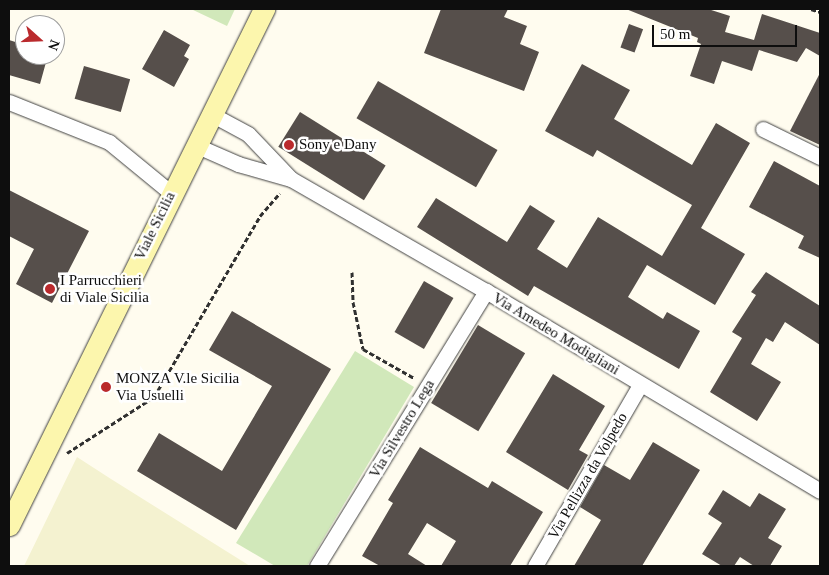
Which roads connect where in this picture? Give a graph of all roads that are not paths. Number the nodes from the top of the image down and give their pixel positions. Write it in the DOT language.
graph roads {
  1 [pos="264,9"];
  2 [pos="9,102"];
  3 [pos="211,114"];
  4 [pos="763,129"];
  5 [pos="195,145"];
  6 [pos="820,157"];
  7 [pos="291,179"];
  8 [pos="171,193"];
  9 [pos="486,291"];
  10 [pos="640,385"];
  11 [pos="820,491"];
  12 [pos="9,525"];
  13 [pos="317,566"];
  14 [pos="535,566"];
  1 -- 3 [label="street, Viale Sicilia"];
  2 -- 8 [label="street"];
  3 -- 5 [label="street, Viale Sicilia"];
  3 -- 7 [label="street, Via Amedeo Modigliani"];
  4 -- 6 [label="street"];
  5 -- 7 [label="street, Via Amedeo Modigliani"];
  5 -- 8 [label="street, Viale Sicilia"];
  7 -- 9 [label="street, Via Amedeo Modigliani"];
  8 -- 12 [label="street, Viale Sicilia"];
  9 -- 10 [label="street, Via Amedeo Modigliani"];
  9 -- 13 [label="street, Via Silvestro Lega"];
  10 -- 11 [label="street, Via Amedeo Modigliani"];
  10 -- 14 [label="street, Via Pellizza da Volpedo"];
}
